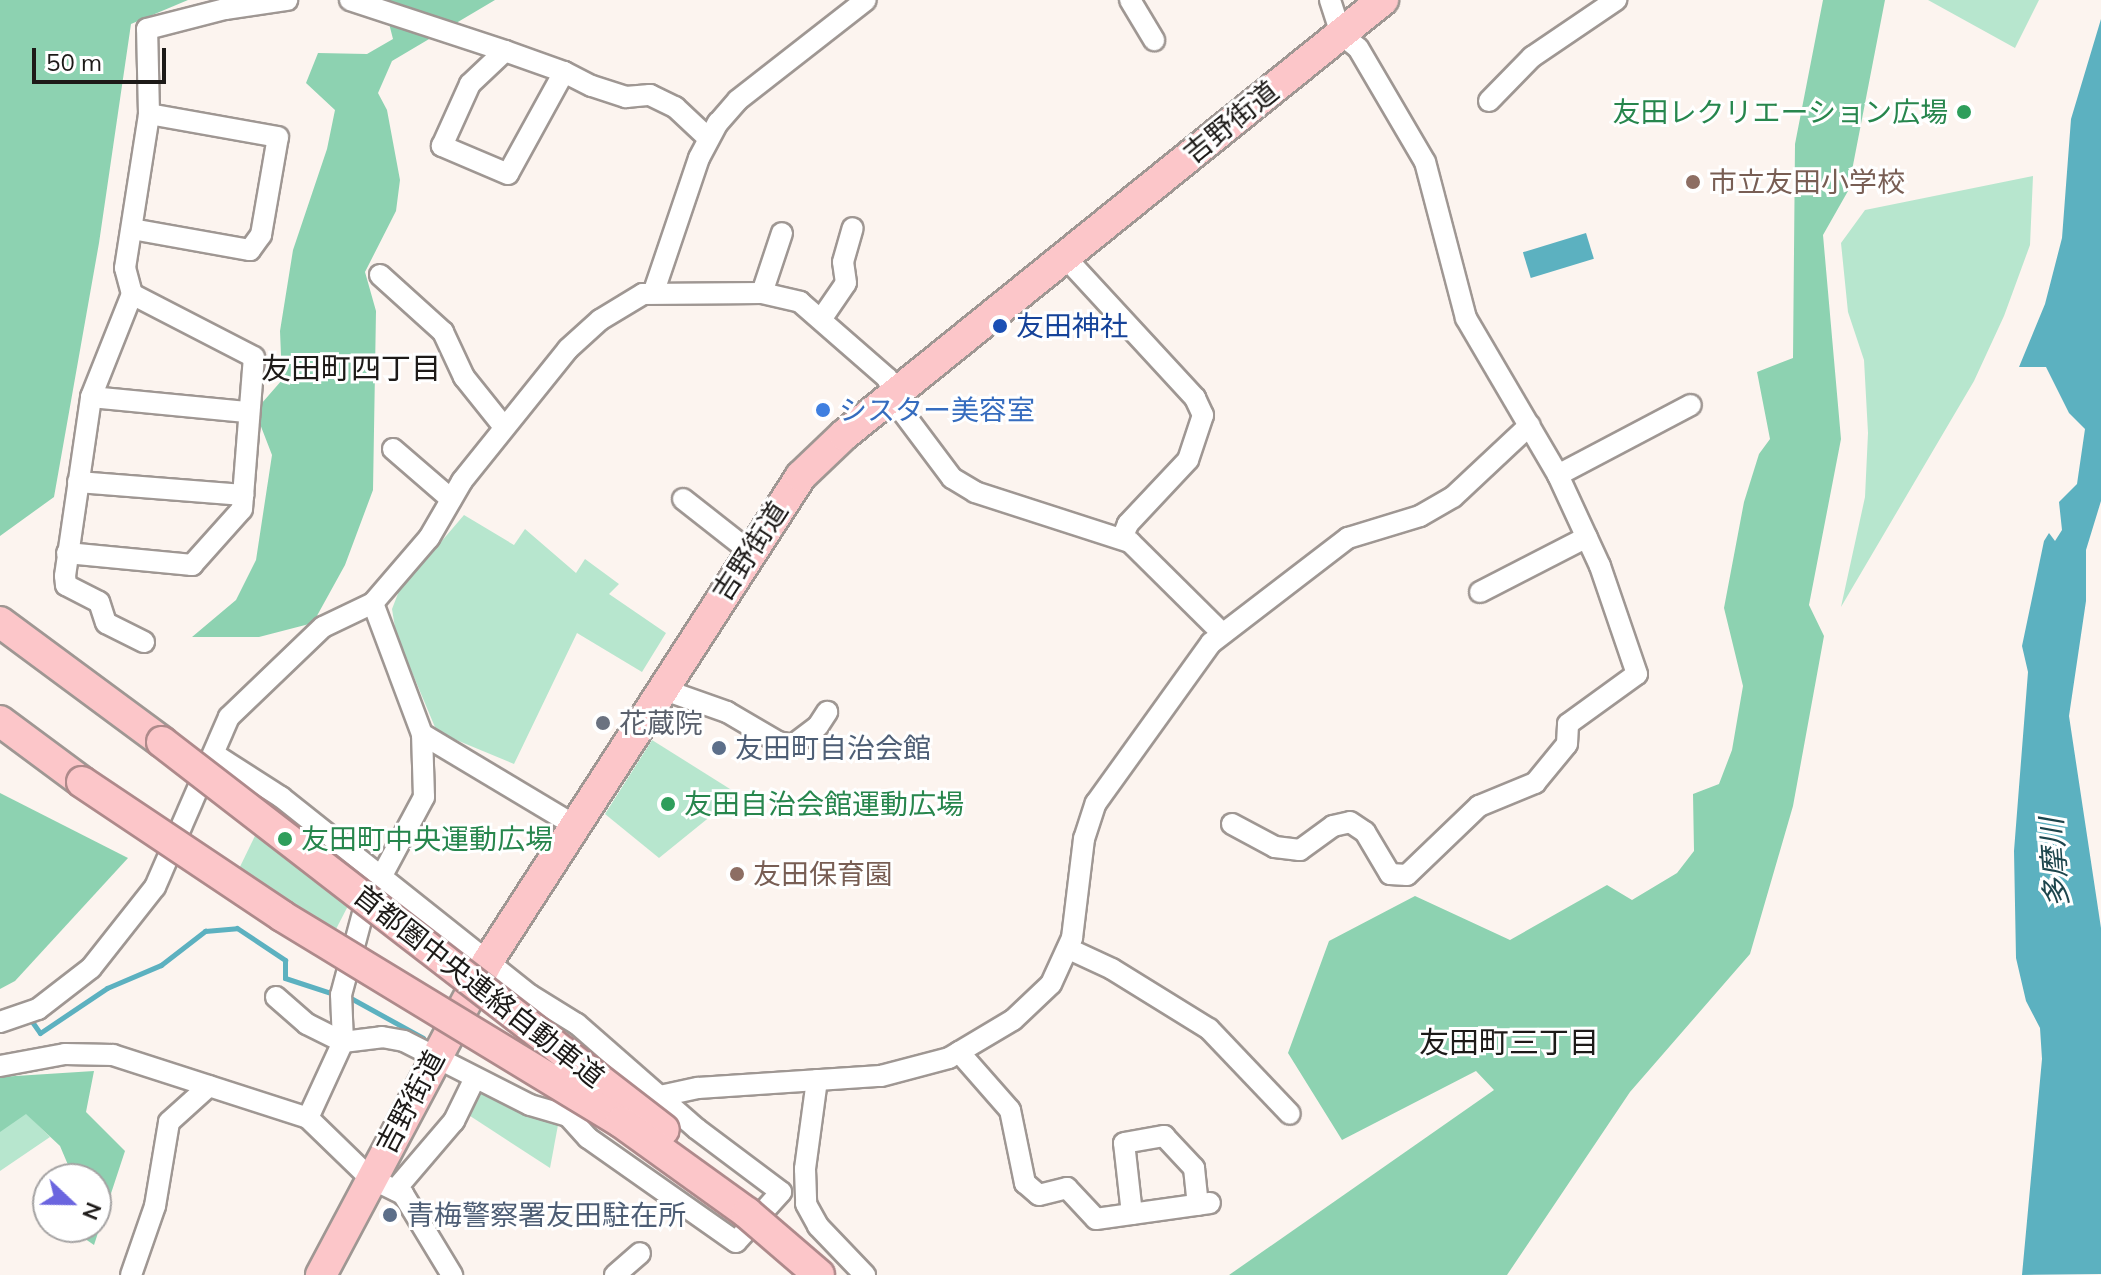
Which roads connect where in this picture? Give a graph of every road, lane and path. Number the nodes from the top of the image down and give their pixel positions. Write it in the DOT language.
graph roads {
  1 [pos="287,0"];
  2 [pos="350,0"];
  3 [pos="1130,0"];
  4 [pos="1330,0"];
  5 [pos="1383,0"];
  6 [pos="1616,0"];
  7 [pos="864,1"];
  8 [pos="1341,34"];
  9 [pos="1154,40"];
  10 [pos="505,51"];
  11 [pos="564,72"];
  12 [pos="1489,101"];
  13 [pos="149,114"];
  14 [pos="708,138"];
  15 [pos="853,228"];
  16 [pos="132,229"];
  17 [pos="782,233"];
  18 [pos="1065,257"];
  19 [pos="380,275"];
  20 [pos="654,291"];
  21 [pos="762,293"];
  22 [pos="132,294"];
  23 [pos="822,318"];
  24 [pos="894,395"];
  25 [pos="91,397"];
  26 [pos="1691,405"];
  27 [pos="246,412"];
  28 [pos="1530,425"];
  29 [pos="504,427"];
  30 [pos="393,449"];
  31 [pos="1558,475"];
  32 [pos="78,482"];
  33 [pos="243,495"];
  34 [pos="451,499"];
  35 [pos="683,499"];
  36 [pos="1587,537"];
  37 [pos="1122,538"];
  38 [pos="749,551"];
  39 [pos="67,553"];
  40 [pos="1480,592"];
  41 [pos="373,603"];
  42 [pos="0,622"];
  43 [pos="1221,632"];
  44 [pos="144,642"];
  45 [pos="662,689"];
  46 [pos="827,712"];
  47 [pos="0,721"];
  48 [pos="422,734"];
  49 [pos="214,754"];
  50 [pos="1232,824"];
  51 [pos="576,826"];
  52 [pos="383,874"];
  53 [pos="1069,949"];
  54 [pos="488,961"];
  55 [pos="276,997"];
  56 [pos="0,1022"];
  57 [pos="343,1042"];
  58 [pos="959,1052"];
  59 [pos="435,1056"];
  60 [pos="0,1066"];
  61 [pos="475,1078"];
  62 [pos="817,1080"];
  63 [pos="209,1086"];
  64 [pos="659,1097"];
  65 [pos="1290,1114"];
  66 [pos="568,1116"];
  67 [pos="308,1118"];
  68 [pos="382,1184"];
  69 [pos="1132,1214"];
  70 [pos="640,1253"];
  71 [pos="131,1275"];
  72 [pos="321,1275"];
  73 [pos="452,1275"];
  74 [pos="615,1275"];
  75 [pos="819,1275"];
  76 [pos="834,1275"];
  77 [pos="865,1275"];
  1 -- 13 [label="street"];
  2 -- 10 [label="street"];
  3 -- 9 [label="street"];
  4 -- 8 [label="street"];
  5 -- 8 [label="highway, 吉野街道"];
  6 -- 12 [label="street"];
  7 -- 14 [label="street"];
  8 -- 18 [label="highway, 吉野街道"];
  8 -- 28 [label="street"];
  10 -- 11 [label="street"];
  10 -- 11 [label="street"];
  11 -- 14 [label="street"];
  13 -- 16 [label="street"];
  13 -- 16 [label="street"];
  14 -- 20 [label="street"];
  15 -- 23 [label="street"];
  16 -- 22 [label="street"];
  17 -- 21 [label="street"];
  18 -- 24 [label="highway, 吉野街道"];
  18 -- 37 [label="street"];
  19 -- 29 [label="street"];
  20 -- 21 [label="street"];
  20 -- 29 [label="street"];
  21 -- 23 [label="street"];
  22 -- 25 [label="street"];
  22 -- 27 [label="street"];
  23 -- 24 [label="street"];
  24 -- 37 [label="street"];
  24 -- 38 [label="highway, 吉野街道"];
  25 -- 27 [label="street"];
  25 -- 32 [label="street"];
  26 -- 31 [label="street"];
  27 -- 33 [label="street"];
  28 -- 31 [label="street"];
  28 -- 43 [label="street"];
  29 -- 34 [label="street"];
  30 -- 34 [label="street"];
  31 -- 36 [label="street"];
  32 -- 33 [label="street"];
  32 -- 39 [label="street"];
  33 -- 39 [label="street"];
  34 -- 41 [label="street"];
  35 -- 38 [label="street"];
  36 -- 40 [label="street"];
  36 -- 50 [label="street"];
  37 -- 43 [label="street"];
  38 -- 45 [label="highway, 吉野街道"];
  39 -- 44 [label="street"];
  41 -- 48 [label="street"];
  41 -- 49 [label="street"];
  42 -- 76 [label="highway, 首都圏中央連絡自動車道, bridge"];
  43 -- 53 [label="street"];
  45 -- 46 [label="street"];
  45 -- 51 [label="highway, 吉野街道"];
  47 -- 75 [label="highway, 首都圏中央連絡自動車道, bridge"];
  48 -- 51 [label="street"];
  48 -- 52 [label="street"];
  49 -- 52 [label="street"];
  49 -- 56 [label="street"];
  51 -- 54 [label="highway, 吉野街道"];
  52 -- 54 [label="street"];
  52 -- 57 [label="street"];
  53 -- 58 [label="street"];
  53 -- 65 [label="street"];
  54 -- 59 [label="highway, 吉野街道"];
  54 -- 64 [label="street"];
  55 -- 57 [label="street"];
  57 -- 59 [label="street"];
  57 -- 67 [label="street"];
  58 -- 62 [label="street"];
  58 -- 69 [label="street"];
  59 -- 61 [label="street"];
  59 -- 68 [label="highway, 吉野街道"];
  60 -- 63 [label="street"];
  61 -- 66 [label="street"];
  61 -- 68 [label="street"];
  62 -- 64 [label="street"];
  62 -- 77 [label="street"];
  63 -- 67 [label="street"];
  63 -- 71 [label="street"];
  64 -- 66 [label="street"];
  64 -- 66 [label="street"];
  67 -- 68 [label="street"];
  68 -- 72 [label="highway, 吉野街道"];
  68 -- 73 [label="street"];
  69 -- 69 [label="street"];
  70 -- 74 [label="street"];
}
